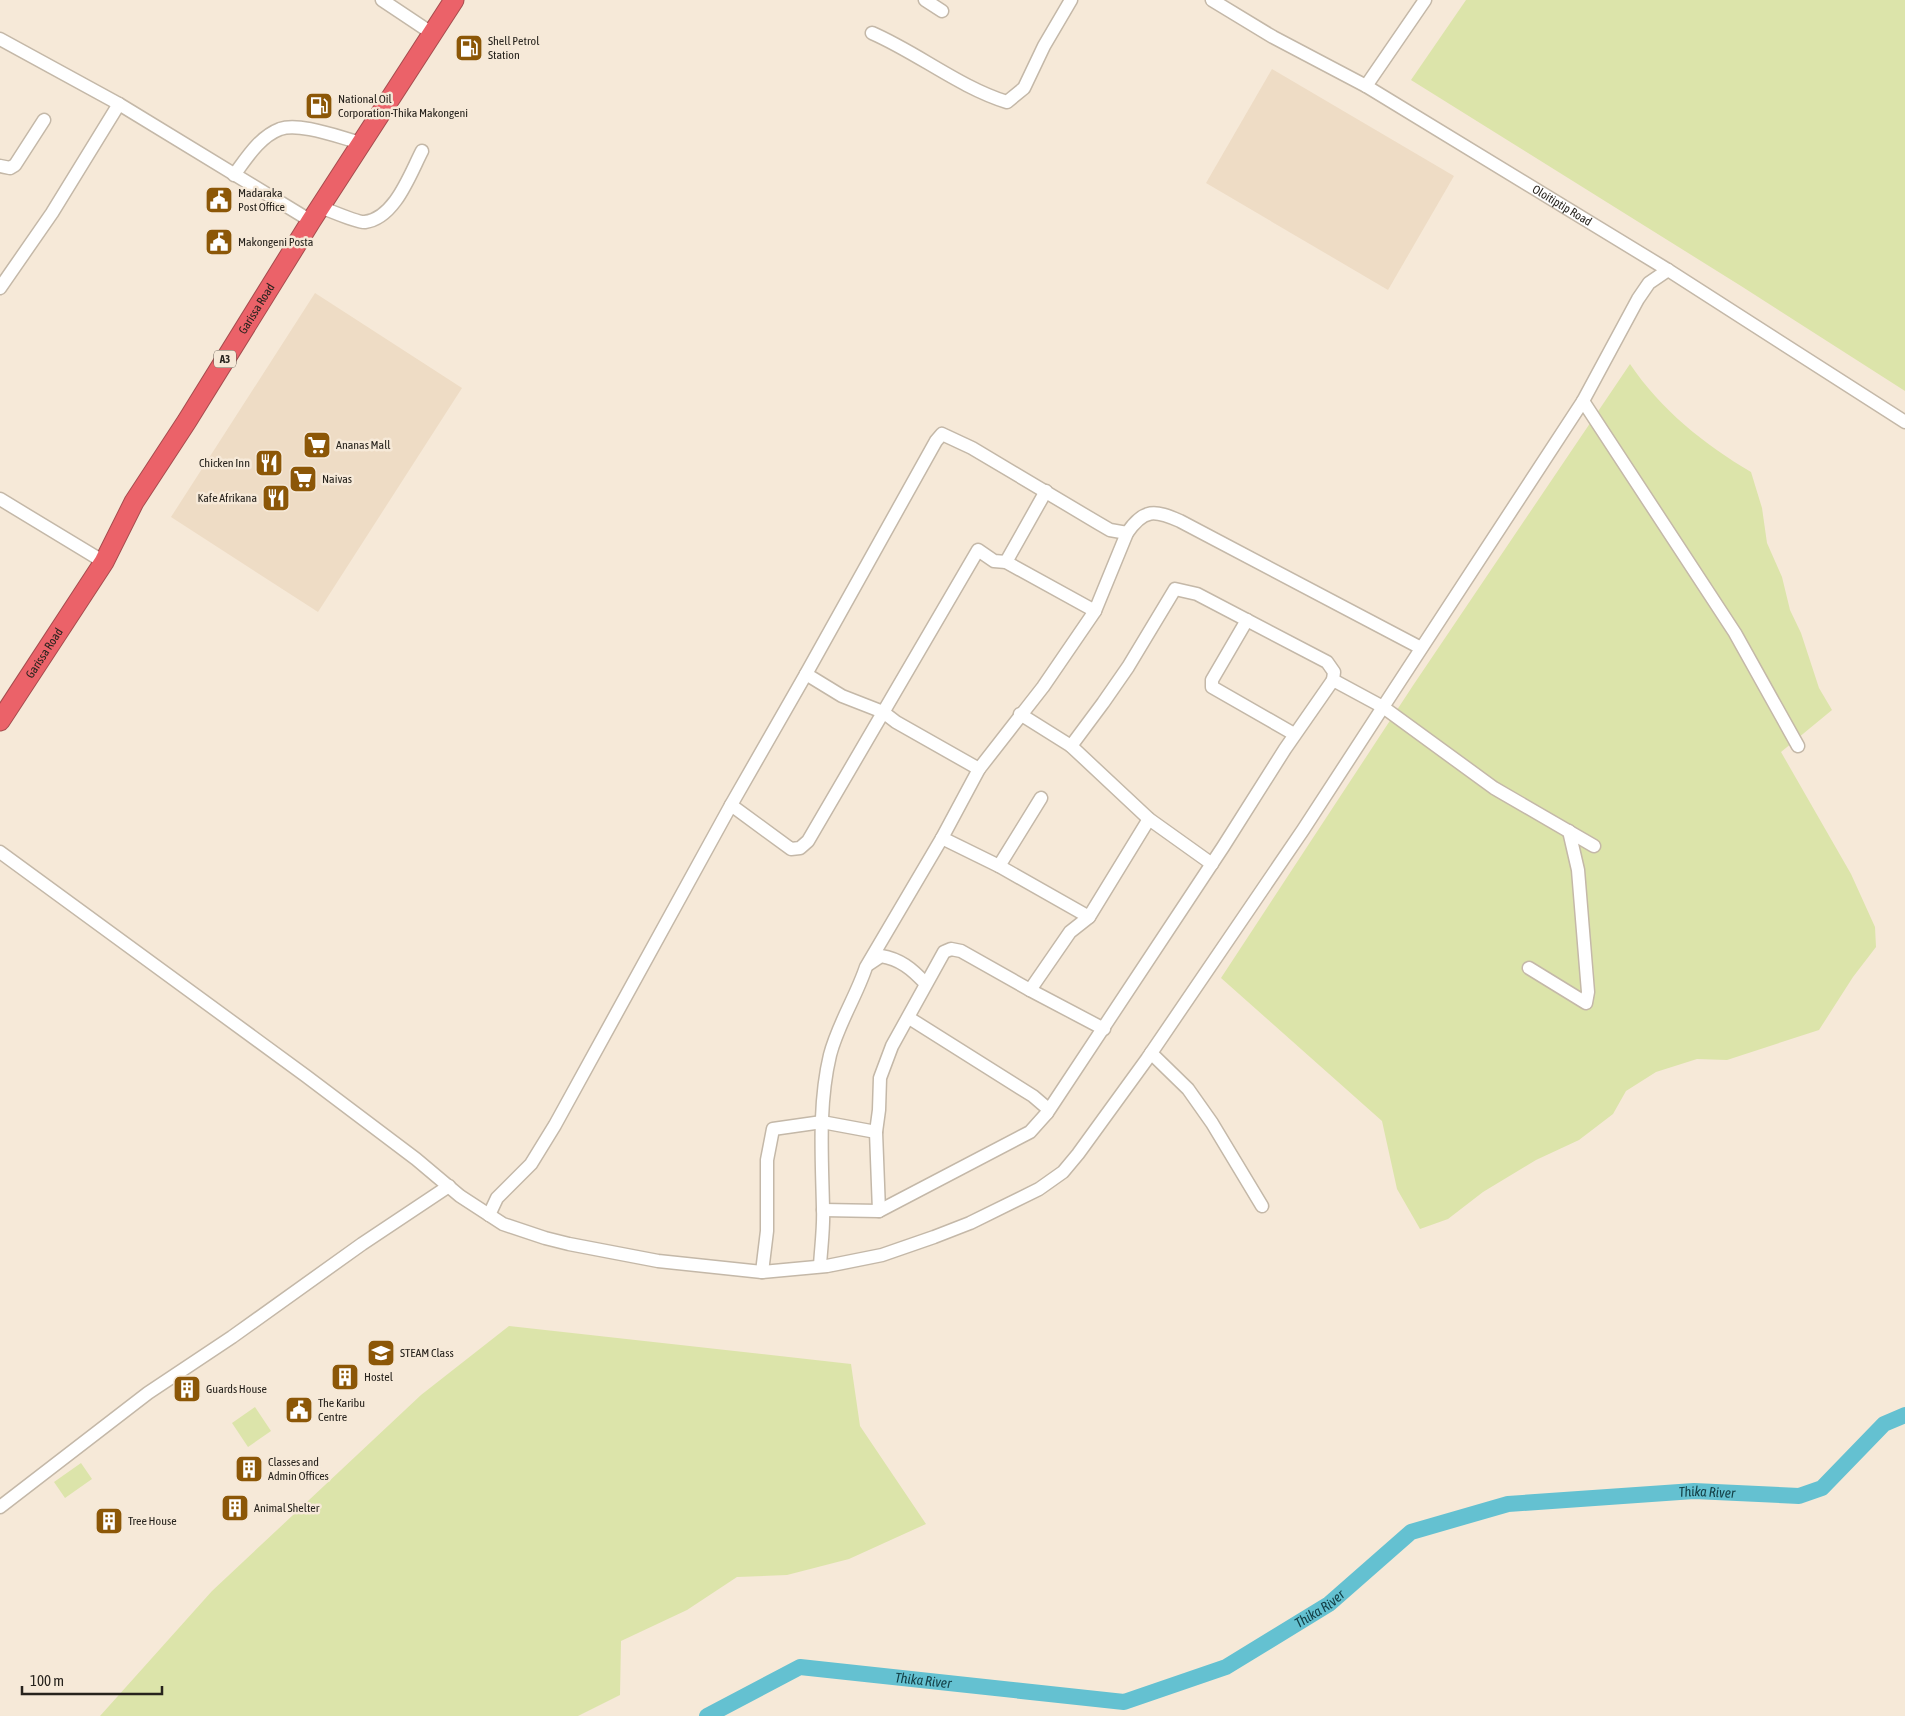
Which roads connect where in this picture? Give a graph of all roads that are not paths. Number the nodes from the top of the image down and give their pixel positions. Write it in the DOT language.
graph roads {
  1 [pos="382,0"];
  2 [pos="454,0"];
  3 [pos="925,0"];
  4 [pos="1071,0"];
  5 [pos="1212,0"];
  6 [pos="1425,0"];
  7 [pos="942,11"];
  8 [pos="872,33"];
  9 [pos="433,34"];
  10 [pos="0,39"];
  11 [pos="1366,86"];
  12 [pos="119,104"];
  13 [pos="44,120"];
  14 [pos="362,143"];
  15 [pos="422,151"];
  16 [pos="0,166"];
  17 [pos="234,175"];
  18 [pos="316,214"];
  19 [pos="1668,270"];
  20 [pos="0,288"];
  21 [pos="1582,401"];
  22 [pos="1905,422"];
  23 [pos="1046,491"];
  24 [pos="0,499"];
  25 [pos="1127,533"];
  26 [pos="104,562"];
  27 [pos="1006,562"];
  28 [pos="1095,611"];
  29 [pos="1247,620"];
  30 [pos="1421,648"];
  31 [pos="806,674"];
  32 [pos="1333,680"];
  33 [pos="1383,707"];
  34 [pos="883,712"];
  35 [pos="1020,714"];
  36 [pos="0,721"];
  37 [pos="1294,734"];
  38 [pos="1071,746"];
  39 [pos="1798,746"];
  40 [pos="979,769"];
  41 [pos="1041,798"];
  42 [pos="731,805"];
  43 [pos="1149,819"];
  44 [pos="1569,831"];
  45 [pos="942,838"];
  46 [pos="1594,846"];
  47 [pos="0,852"];
  48 [pos="1212,864"];
  49 [pos="999,866"];
  50 [pos="1089,918"];
  51 [pos="866,967"];
  52 [pos="1529,968"];
  53 [pos="925,983"];
  54 [pos="1030,990"];
  55 [pos="909,1018"];
  56 [pos="1104,1029"];
  57 [pos="1151,1052"];
  58 [pos="1047,1113"];
  59 [pos="822,1122"];
  60 [pos="876,1132"];
  61 [pos="449,1186"];
  62 [pos="1262,1206"];
  63 [pos="823,1210"];
  64 [pos="879,1211"];
  65 [pos="489,1215"];
  66 [pos="820,1266"];
  67 [pos="762,1272"];
  68 [pos="0,1507"];
  1 -- 9 [label="street"];
  2 -- 9 [label="highway, Garissa Road / A3"];
  3 -- 7 [label="street"];
  4 -- 8 [label="street"];
  5 -- 11 [label="street, Oloitiptip Road"];
  6 -- 11 [label="street"];
  9 -- 14 [label="highway, Garissa Road / A3"];
  10 -- 12 [label="street"];
  11 -- 19 [label="street, Oloitiptip Road"];
  12 -- 17 [label="street"];
  12 -- 20 [label="street"];
  13 -- 16 [label="street"];
  14 -- 17 [label="street"];
  14 -- 18 [label="highway, Garissa Road / A3"];
  15 -- 18 [label="street"];
  17 -- 18 [label="street"];
  18 -- 26 [label="highway, Garissa Road / A3"];
  19 -- 21 [label="street"];
  19 -- 22 [label="street, Oloitiptip Road"];
  21 -- 30 [label="street"];
  21 -- 39 [label="street"];
  23 -- 25 [label="street"];
  23 -- 27 [label="street"];
  23 -- 31 [label="street"];
  24 -- 26 [label="street"];
  25 -- 28 [label="street"];
  25 -- 30 [label="street"];
  26 -- 36 [label="highway, Garissa Road / A3"];
  27 -- 28 [label="street"];
  27 -- 34 [label="street"];
  28 -- 35 [label="street"];
  29 -- 32 [label="street"];
  29 -- 37 [label="street"];
  29 -- 38 [label="street"];
  30 -- 33 [label="street"];
  31 -- 34 [label="street"];
  31 -- 42 [label="street"];
  32 -- 33 [label="street"];
  32 -- 37 [label="street"];
  33 -- 44 [label="street"];
  33 -- 57 [label="street"];
  34 -- 40 [label="street"];
  34 -- 42 [label="street"];
  35 -- 38 [label="street"];
  35 -- 40 [label="street"];
  37 -- 48 [label="street"];
  38 -- 43 [label="street"];
  40 -- 45 [label="street"];
  41 -- 49 [label="street"];
  42 -- 65 [label="street"];
  43 -- 48 [label="street"];
  43 -- 50 [label="street"];
  44 -- 46 [label="street"];
  44 -- 52 [label="street"];
  45 -- 49 [label="street"];
  45 -- 51 [label="street"];
  47 -- 61 [label="street"];
  48 -- 56 [label="street"];
  49 -- 50 [label="street"];
  50 -- 54 [label="street"];
  51 -- 53 [label="street"];
  51 -- 59 [label="street"];
  53 -- 54 [label="street"];
  53 -- 55 [label="street"];
  54 -- 56 [label="street"];
  55 -- 58 [label="street"];
  55 -- 60 [label="street"];
  56 -- 58 [label="street"];
  57 -- 62 [label="street"];
  57 -- 66 [label="street"];
  58 -- 64 [label="street"];
  59 -- 60 [label="street"];
  59 -- 63 [label="street"];
  59 -- 67 [label="street"];
  60 -- 64 [label="street"];
  61 -- 65 [label="street"];
  61 -- 68 [label="street"];
  63 -- 64 [label="street"];
  63 -- 66 [label="street"];
  65 -- 67 [label="street"];
  66 -- 67 [label="street"];
}
